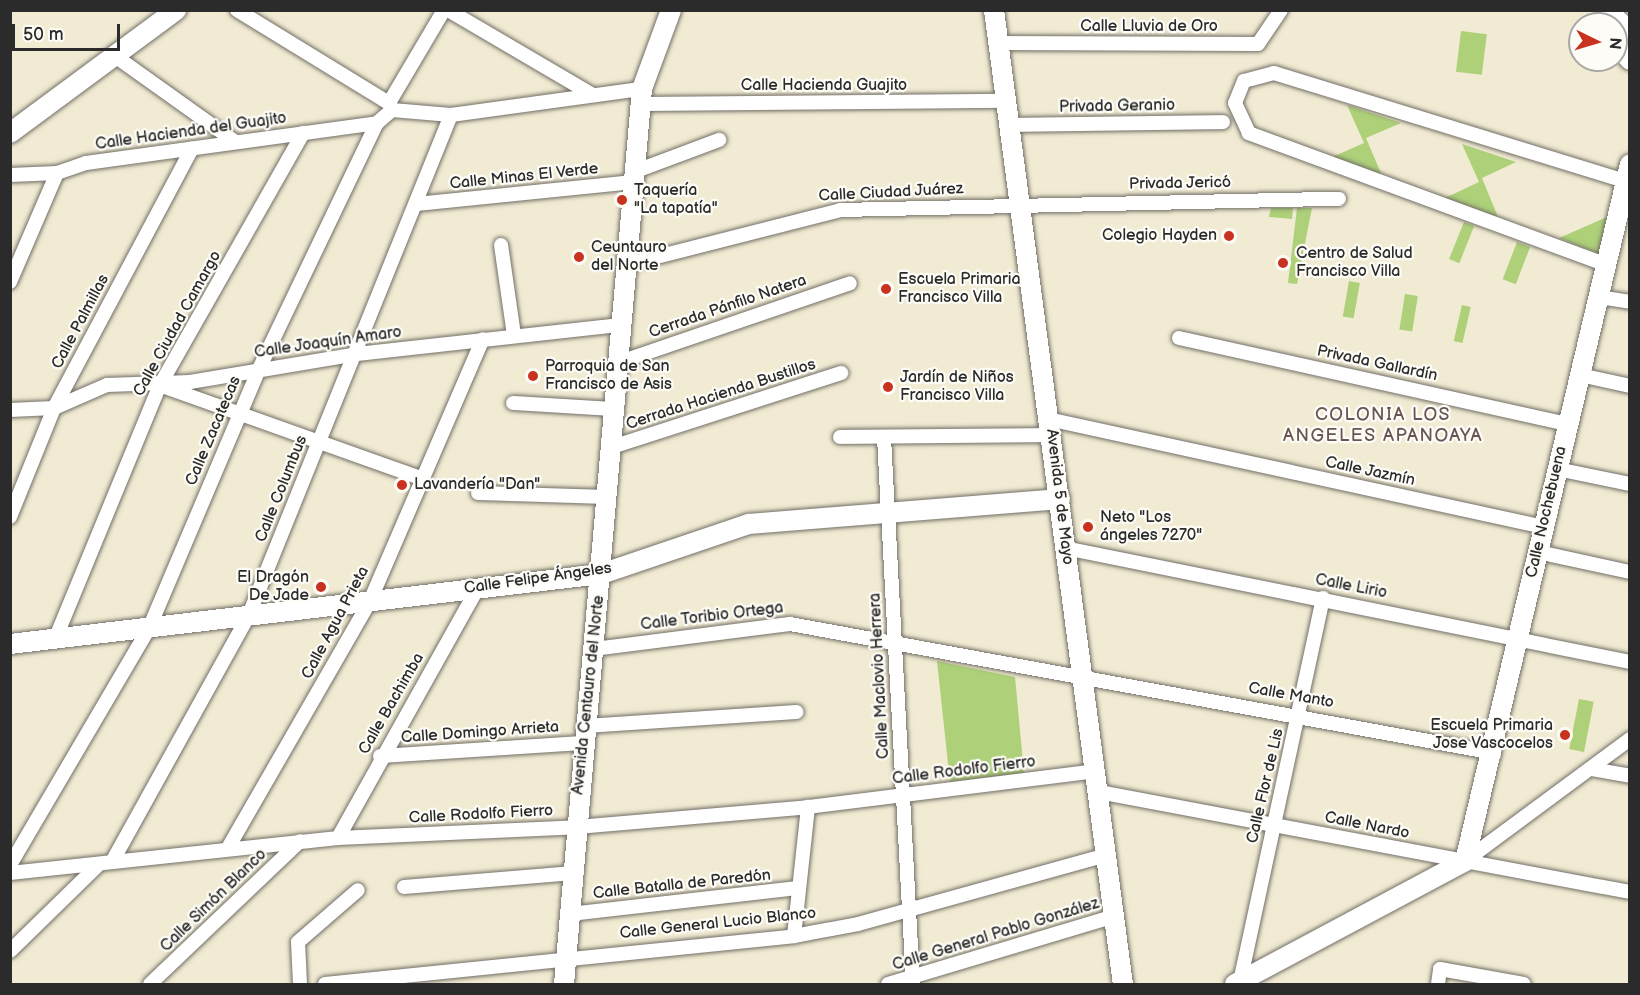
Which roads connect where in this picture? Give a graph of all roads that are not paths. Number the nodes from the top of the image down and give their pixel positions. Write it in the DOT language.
graph roads {
  1 [pos="176,10"];
  2 [pos="237,10"];
  3 [pos="444,10"];
  4 [pos="448,10"];
  5 [pos="994,10"];
  6 [pos="1281,10"];
  7 [pos="1606,10"];
  8 [pos="667,12"];
  9 [pos="1629,32"];
  10 [pos="999,43"];
  11 [pos="115,56"];
  12 [pos="591,94"];
  13 [pos="642,96"];
  14 [pos="1007,100"];
  15 [pos="390,107"];
  16 [pos="451,115"];
  17 [pos="1223,122"];
  18 [pos="376,123"];
  19 [pos="1012,125"];
  20 [pos="10,133"];
  21 [pos="303,133"];
  22 [pos="719,140"];
  23 [pos="234,141"];
  24 [pos="192,148"];
  25 [pos="57,173"];
  26 [pos="10,175"];
  27 [pos="635,177"];
  28 [pos="1627,184"];
  29 [pos="1339,199"];
  30 [pos="1022,202"];
  31 [pos="416,204"];
  32 [pos="501,245"];
  33 [pos="626,265"];
  34 [pos="1607,265"];
  35 [pos="10,282"];
  36 [pos="850,283"];
  37 [pos="1599,297"];
  38 [pos="1629,302"];
  39 [pos="620,325"];
  40 [pos="514,335"];
  41 [pos="1179,338"];
  42 [pos="483,339"];
  43 [pos="357,354"];
  44 [pos="617,363"];
  45 [pos="259,369"];
  46 [pos="841,373"];
  47 [pos="1580,375"];
  48 [pos="160,385"];
  49 [pos="1629,386"];
  50 [pos="513,403"];
  51 [pos="54,408"];
  52 [pos="614,409"];
  53 [pos="10,410"];
  54 [pos="237,416"];
  55 [pos="1568,423"];
  56 [pos="1050,427"];
  57 [pos="840,437"];
  58 [pos="884,437"];
  59 [pos="317,445"];
  60 [pos="612,447"];
  61 [pos="1557,469"];
  62 [pos="423,479"];
  63 [pos="1629,484"];
  64 [pos="478,493"];
  65 [pos="608,497"];
  66 [pos="1060,499"];
  67 [pos="886,513"];
  68 [pos="10,517"];
  69 [pos="1544,527"];
  70 [pos="1065,548"];
  71 [pos="1538,552"];
  72 [pos="1629,572"];
  73 [pos="601,574"];
  74 [pos="478,588"];
  75 [pos="1323,598"];
  76 [pos="370,601"];
  77 [pos="248,617"];
  78 [pos="150,626"];
  79 [pos="56,637"];
  80 [pos="1518,638"];
  81 [pos="895,639"];
  82 [pos="10,644"];
  83 [pos="594,649"];
  84 [pos="1629,662"];
  85 [pos="1082,677"];
  86 [pos="797,712"];
  87 [pos="1300,714"];
  88 [pos="584,735"];
  89 [pos="1629,739"];
  90 [pos="1494,753"];
  91 [pos="380,756"];
  92 [pos="1592,769"];
  93 [pos="1096,771"];
  94 [pos="1629,776"];
  95 [pos="1099,792"];
  96 [pos="904,796"];
  97 [pos="808,807"];
  98 [pos="1275,825"];
  99 [pos="577,827"];
  100 [pos="338,838"];
  101 [pos="300,841"];
  102 [pos="228,848"];
  103 [pos="1106,855"];
  104 [pos="1465,861"];
  105 [pos="112,862"];
  106 [pos="10,865"];
  107 [pos="98,865"];
  108 [pos="10,873"];
  109 [pos="573,873"];
  110 [pos="404,887"];
  111 [pos="798,888"];
  112 [pos="358,890"];
  113 [pos="1629,892"];
  114 [pos="909,910"];
  115 [pos="570,914"];
  116 [pos="1114,916"];
  117 [pos="794,936"];
  118 [pos="10,951"];
  119 [pos="566,955"];
  120 [pos="405,980"];
  121 [pos="912,981"];
  122 [pos="1238,983"];
  123 [pos="150,984"];
  124 [pos="300,984"];
  125 [pos="325,984"];
  126 [pos="564,984"];
  127 [pos="888,984"];
  128 [pos="1123,984"];
  129 [pos="1438,984"];
  130 [pos="1524,984"];
  1 -- 11 [label="street"];
  2 -- 15 [label="street"];
  3 -- 15 [label="street, Calle Zacatecas"];
  4 -- 12 [label="street"];
  5 -- 10 [label="street, Avenida 5 de Mayo"];
  6 -- 10 [label="street, Calle Lluvia de Oro"];
  7 -- 9 [label="main road"];
  8 -- 13 [label="street, Avenida Centauro del Norte"];
  10 -- 14 [label="street, Avenida 5 de Mayo"];
  11 -- 20 [label="street"];
  11 -- 23 [label="street"];
  12 -- 13 [label="street"];
  12 -- 16 [label="street"];
  13 -- 14 [label="street, Calle Hacienda Guajito"];
  13 -- 27 [label="street, Avenida Centauro del Norte"];
  14 -- 19 [label="street, Avenida 5 de Mayo"];
  15 -- 16 [label="street"];
  15 -- 18 [label="street, Calle Zacatecas"];
  16 -- 31 [label="street, Calle Columbus"];
  17 -- 19 [label="street, Privada Geranio"];
  18 -- 21 [label="street, Calle Hacienda del Guajito"];
  18 -- 45 [label="street, Calle Zacatecas"];
  19 -- 30 [label="street, Avenida 5 de Mayo"];
  21 -- 23 [label="street, Calle Hacienda del Guajito"];
  21 -- 48 [label="street, Calle Ciudad Camargo"];
  22 -- 27 [label="street, Calle Minas El Verde"];
  23 -- 24 [label="street, Calle Hacienda del Guajito"];
  24 -- 25 [label="street, Calle Hacienda del Guajito"];
  24 -- 51 [label="street, Calle Palmillas"];
  25 -- 26 [label="street, Calle Hacienda del Guajito"];
  25 -- 35 [label="street"];
  27 -- 31 [label="street, Calle Minas El Verde"];
  27 -- 33 [label="street, Avenida Centauro del Norte"];
  28 -- 34 [label="street, Calle Nochebuena"];
  28 -- 34 [label="street"];
  29 -- 30 [label="street, Privada Jericó"];
  30 -- 33 [label="street, Calle Ciudad Juárez"];
  30 -- 56 [label="street, Avenida 5 de Mayo"];
  31 -- 43 [label="street, Calle Columbus"];
  32 -- 40 [label="street"];
  33 -- 39 [label="street, Avenida Centauro del Norte"];
  34 -- 37 [label="street, Calle Nochebuena"];
  36 -- 44 [label="street, Cerrada Pánfilo Natera"];
  37 -- 38 [label="street"];
  37 -- 47 [label="street, Calle Nochebuena"];
  39 -- 40 [label="street, Calle Joaquín Amaro"];
  39 -- 44 [label="street, Avenida Centauro del Norte"];
  40 -- 42 [label="street, Calle Joaquín Amaro"];
  41 -- 55 [label="street, Privada Gallardín"];
  42 -- 43 [label="street, Calle Joaquín Amaro"];
  42 -- 62 [label="street, Calle Agua Prieta"];
  43 -- 45 [label="street, Calle Joaquín Amaro"];
  43 -- 59 [label="street, Calle Columbus"];
  44 -- 52 [label="street, Avenida Centauro del Norte"];
  45 -- 48 [label="street, Calle Joaquín Amaro"];
  45 -- 54 [label="street, Calle Zacatecas"];
  46 -- 60 [label="street, Cerrada Hacienda Bustillos"];
  47 -- 49 [label="street"];
  47 -- 55 [label="street, Calle Nochebuena"];
  48 -- 51 [label="street, Calle Joaquín Amaro"];
  48 -- 54 [label="street"];
  48 -- 79 [label="street, Calle Ciudad Camargo"];
  50 -- 52 [label="street"];
  51 -- 53 [label="street, Calle Joaquín Amaro"];
  51 -- 68 [label="street, Calle Palmillas"];
  52 -- 60 [label="street, Avenida Centauro del Norte"];
  54 -- 59 [label="street"];
  54 -- 78 [label="street, Calle Zacatecas"];
  55 -- 61 [label="street, Calle Nochebuena"];
  56 -- 58 [label="street, Calle Jazmín"];
  56 -- 66 [label="street, Avenida 5 de Mayo"];
  56 -- 69 [label="street, Calle Jazmín"];
  57 -- 58 [label="street, Calle Jazmín"];
  58 -- 67 [label="street, Calle Maclovio Herrera"];
  59 -- 62 [label="street"];
  59 -- 77 [label="street, Calle Columbus"];
  60 -- 65 [label="street, Avenida Centauro del Norte"];
  61 -- 63 [label="street"];
  61 -- 69 [label="street, Calle Nochebuena"];
  62 -- 76 [label="street, Calle Agua Prieta"];
  64 -- 65 [label="street"];
  65 -- 73 [label="street, Avenida Centauro del Norte"];
  66 -- 67 [label="street, Calle Felipe Ángeles"];
  66 -- 70 [label="street, Avenida 5 de Mayo"];
  67 -- 73 [label="street, Calle Felipe Ángeles"];
  67 -- 81 [label="street, Calle Maclovio Herrera"];
  69 -- 71 [label="street, Calle Nochebuena"];
  70 -- 75 [label="street, Calle Lirio"];
  70 -- 85 [label="street, Avenida 5 de Mayo"];
  71 -- 72 [label="street"];
  71 -- 80 [label="street, Calle Nochebuena"];
  73 -- 74 [label="street, Calle Felipe Ángeles"];
  73 -- 83 [label="street, Avenida Centauro del Norte"];
  74 -- 76 [label="street, Calle Felipe Ángeles"];
  74 -- 91 [label="street, Calle Bachimba"];
  75 -- 80 [label="street, Calle Lirio"];
  75 -- 87 [label="street, Calle Flor de Lis"];
  76 -- 77 [label="street, Calle Felipe Ángeles"];
  76 -- 102 [label="street, Calle Agua Prieta"];
  77 -- 78 [label="street, Calle Felipe Ángeles"];
  77 -- 105 [label="street, Calle Columbus"];
  78 -- 79 [label="street, Calle Felipe Ángeles"];
  78 -- 106 [label="street, Calle Zacatecas"];
  79 -- 82 [label="street, Calle Felipe Ángeles"];
  80 -- 84 [label="street, Calle Lirio"];
  80 -- 90 [label="street, Calle Nochebuena"];
  81 -- 83 [label="street, Calle Toribio Ortega"];
  81 -- 85 [label="street, Calle Toribio Ortega"];
  81 -- 96 [label="street, Calle Maclovio Herrera"];
  83 -- 88 [label="street, Avenida Centauro del Norte"];
  85 -- 87 [label="street, Calle Manto"];
  85 -- 93 [label="street, Avenida 5 de Mayo"];
  86 -- 88 [label="street, Calle Domingo Arrieta"];
  87 -- 90 [label="street, Calle Manto"];
  87 -- 98 [label="street, Calle Flor de Lis"];
  88 -- 91 [label="street, Calle Domingo Arrieta"];
  88 -- 99 [label="street, Avenida Centauro del Norte"];
  89 -- 92 [label="street"];
  90 -- 104 [label="street, Calle Nochebuena"];
  91 -- 100 [label="street, Calle Bachimba"];
  92 -- 94 [label="street"];
  92 -- 104 [label="street"];
  93 -- 95 [label="street, Avenida 5 de Mayo"];
  93 -- 96 [label="street, Calle Rodolfo Fierro"];
  95 -- 98 [label="street, Calle Nardo"];
  95 -- 103 [label="street, Avenida 5 de Mayo"];
  96 -- 97 [label="street, Calle Rodolfo Fierro"];
  96 -- 114 [label="street, Calle Maclovio Herrera"];
  97 -- 99 [label="street, Calle Rodolfo Fierro"];
  97 -- 111 [label="street"];
  98 -- 104 [label="street, Calle Nardo"];
  98 -- 122 [label="street, Calle Flor de Lis"];
  99 -- 100 [label="street, Calle Rodolfo Fierro"];
  99 -- 109 [label="street, Avenida Centauro del Norte"];
  100 -- 101 [label="street, Calle Rodolfo Fierro"];
  101 -- 102 [label="street, Calle Rodolfo Fierro"];
  101 -- 123 [label="street, Calle Simón Blanco"];
  102 -- 105 [label="street, Calle Rodolfo Fierro"];
  103 -- 114 [label="street, Calle General Lucio Blanco"];
  103 -- 116 [label="street, Avenida 5 de Mayo"];
  104 -- 113 [label="street, Calle Nardo"];
  104 -- 122 [label="street"];
  105 -- 107 [label="street, Calle Rodolfo Fierro"];
  107 -- 108 [label="street, Calle Rodolfo Fierro"];
  107 -- 118 [label="street"];
  109 -- 110 [label="street"];
  109 -- 115 [label="street, Avenida Centauro del Norte"];
  111 -- 115 [label="street, Calle Batalla de Paredón"];
  111 -- 117 [label="street"];
  112 -- 124 [label="street"];
  114 -- 117 [label="street, Calle General Lucio Blanco"];
  114 -- 121 [label="street, Calle Maclovio Herrera"];
  115 -- 119 [label="street, Avenida Centauro del Norte"];
  116 -- 121 [label="street, Calle General Pablo González"];
  116 -- 128 [label="street, Avenida 5 de Mayo"];
  117 -- 119 [label="street, Calle General Lucio Blanco"];
  119 -- 120 [label="street, Calle General Lucio Blanco"];
  119 -- 126 [label="street, Avenida Centauro del Norte"];
  120 -- 125 [label="street, Calle General Lucio Blanco"];
  121 -- 127 [label="street, Calle General Pablo González"];
  129 -- 130 [label="street"];
}
